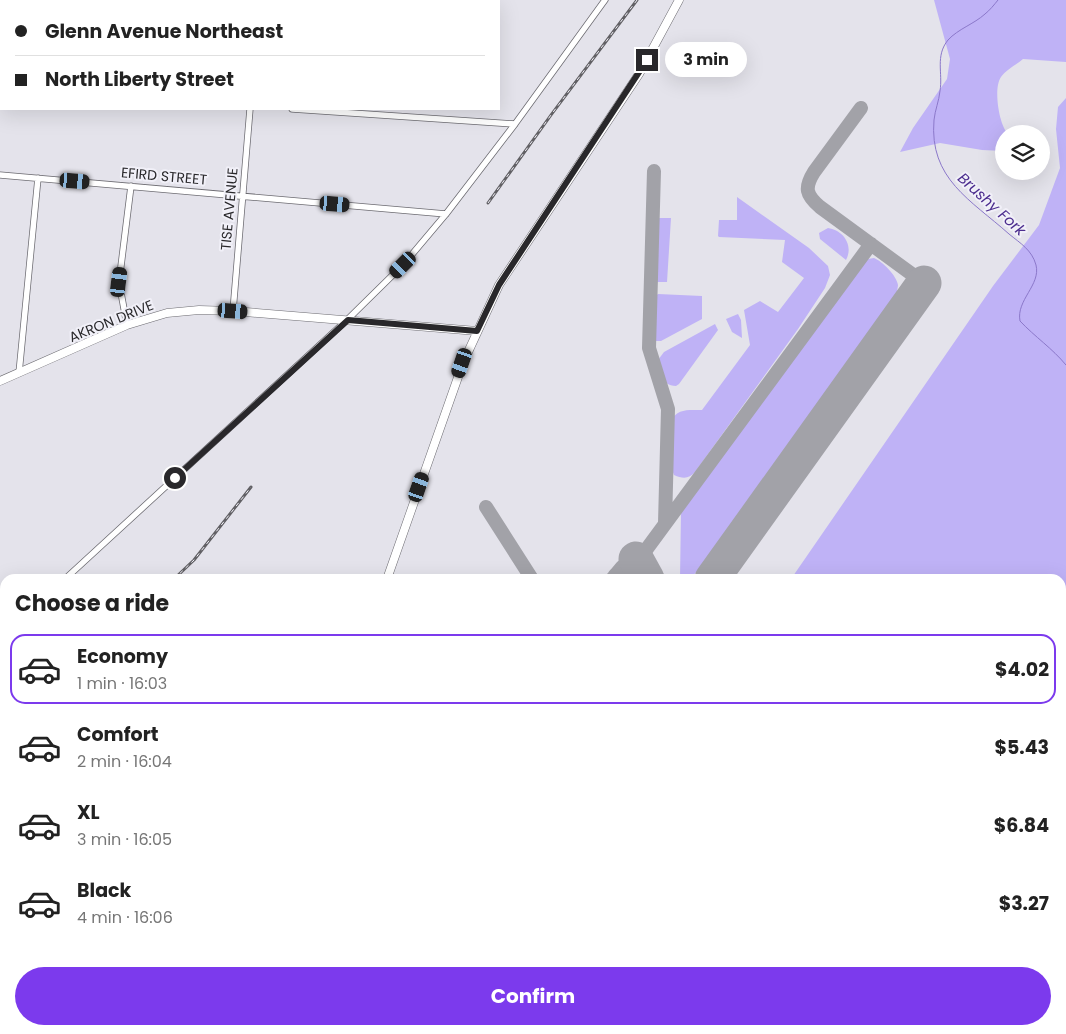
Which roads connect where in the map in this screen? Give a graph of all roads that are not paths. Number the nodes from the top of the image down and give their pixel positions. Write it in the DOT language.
graph roads {
  1 [pos="605,0"];
  2 [pos="679,0"];
  3 [pos="250,110"];
  4 [pos="307,110"];
  5 [pos="515,124"];
  6 [pos="0,175"];
  7 [pos="38,178"];
  8 [pos="131,186"];
  9 [pos="243,196"];
  10 [pos="446,214"];
  11 [pos="233,311"];
  12 [pos="348,320"];
  13 [pos="127,325"];
  14 [pos="477,331"];
  15 [pos="20,373"];
  16 [pos="0,381"];
  17 [pos="70,574"];
  18 [pos="388,574"];
  1 -- 5 [label="street"];
  2 -- 14 [label="main road"];
  3 -- 9 [label="street, TISE AVENUE"];
  4 -- 5 [label="street"];
  5 -- 10 [label="street"];
  6 -- 7 [label="street, EFIRD STREET"];
  7 -- 8 [label="street, EFIRD STREET"];
  7 -- 15 [label="street"];
  8 -- 9 [label="street, EFIRD STREET"];
  8 -- 13 [label="street"];
  9 -- 10 [label="street, EFIRD STREET"];
  9 -- 11 [label="street, TISE AVENUE"];
  10 -- 12 [label="street"];
  11 -- 12 [label="main road, AKRON DRIVE"];
  11 -- 13 [label="main road, AKRON DRIVE"];
  12 -- 14 [label="main road, AKRON DRIVE"];
  12 -- 17 [label="street"];
  13 -- 15 [label="main road, AKRON DRIVE"];
  14 -- 18 [label="main road"];
  15 -- 16 [label="main road, AKRON DRIVE"];
}
